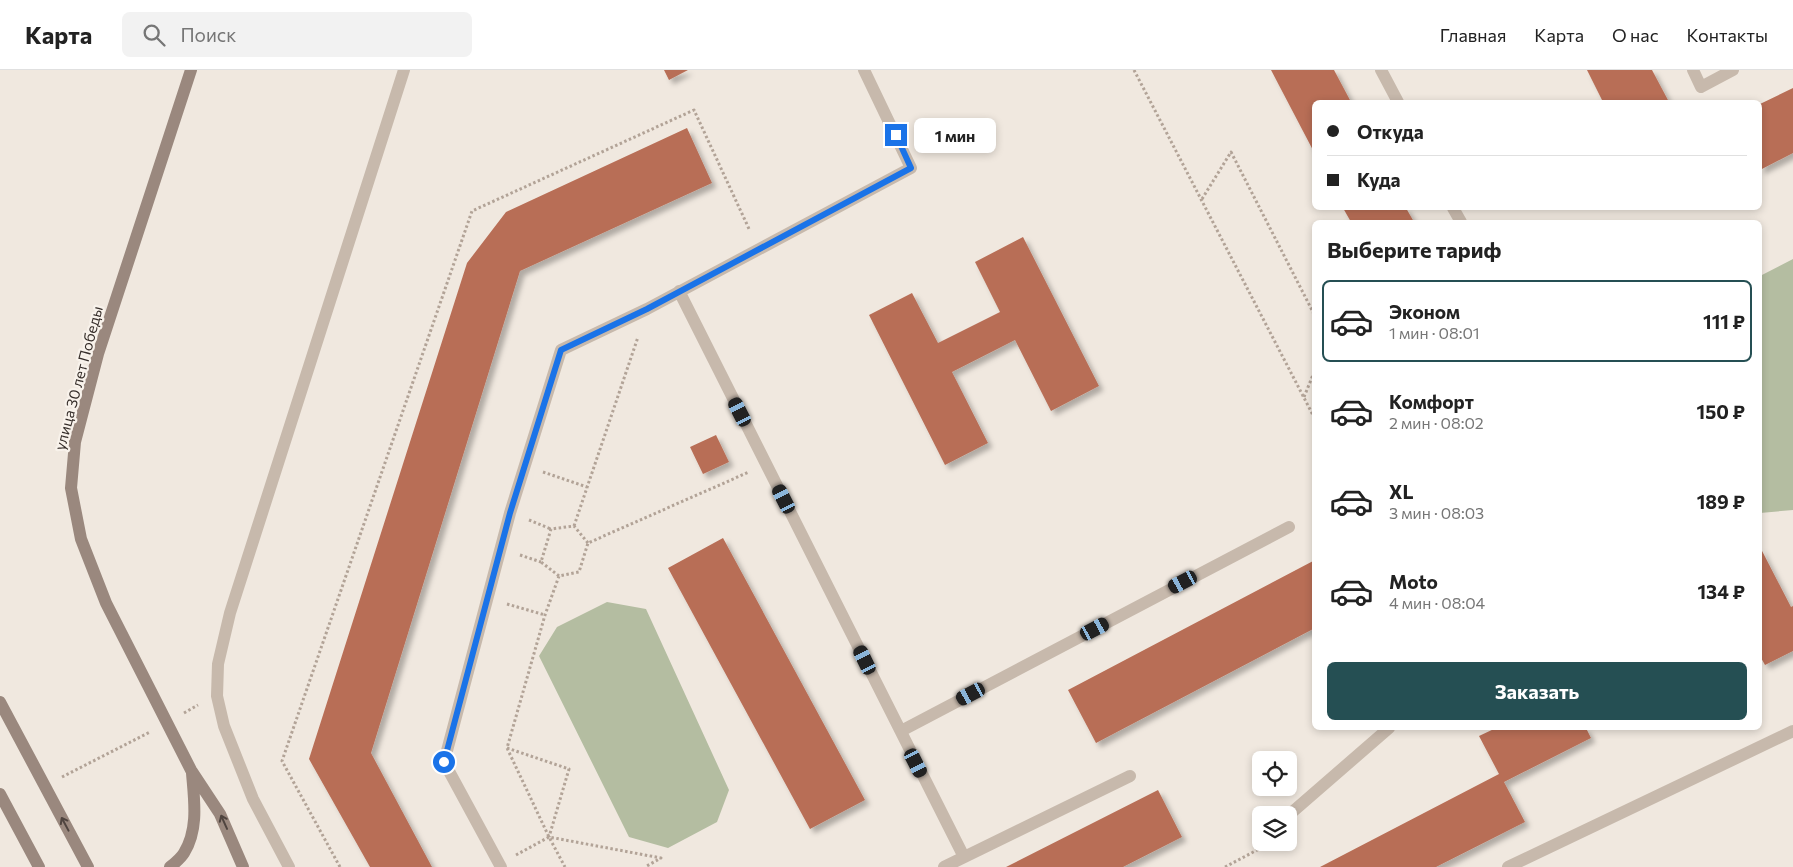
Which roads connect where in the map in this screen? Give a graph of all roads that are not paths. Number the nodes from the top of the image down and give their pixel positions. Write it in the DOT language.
graph roads {
  1 [pos="191,70"];
  2 [pos="404,70"];
  3 [pos="864,70"];
  4 [pos="1381,70"];
  5 [pos="1693,70"];
  6 [pos="1733,70"];
  7 [pos="1397,100"];
  8 [pos="679,291"];
  9 [pos="1289,527"];
  10 [pos="0,702"];
  11 [pos="1387,730"];
  12 [pos="900,731"];
  13 [pos="1793,731"];
  14 [pos="191,770"];
  15 [pos="1130,776"];
  16 [pos="0,794"];
  17 [pos="1297,808"];
  18 [pos="964,857"];
  19 [pos="500,866"];
  20 [pos="39,867"];
  21 [pos="88,867"];
  22 [pos="170,867"];
  23 [pos="243,867"];
  24 [pos="288,867"];
  25 [pos="944,867"];
  26 [pos="1508,867"];
  1 -- 14 [label="main road, улица 30 лет Победы"];
  2 -- 24 [label="street"];
  3 -- 8 [label="street"];
  4 -- 7 [label="street"];
  5 -- 6 [label="street"];
  8 -- 12 [label="street"];
  8 -- 19 [label="street"];
  9 -- 12 [label="street"];
  21 -- 10 [label="main road, one-way"];
  11 -- 17 [label="street"];
  12 -- 18 [label="street"];
  13 -- 26 [label="street"];
  14 -- 22 [label="main road"];
  23 -- 14 [label="main road, улица 30 лет Победы, one-way"];
  15 -- 18 [label="street"];
  16 -- 20 [label="main road"];
  18 -- 25 [label="street"];
}
